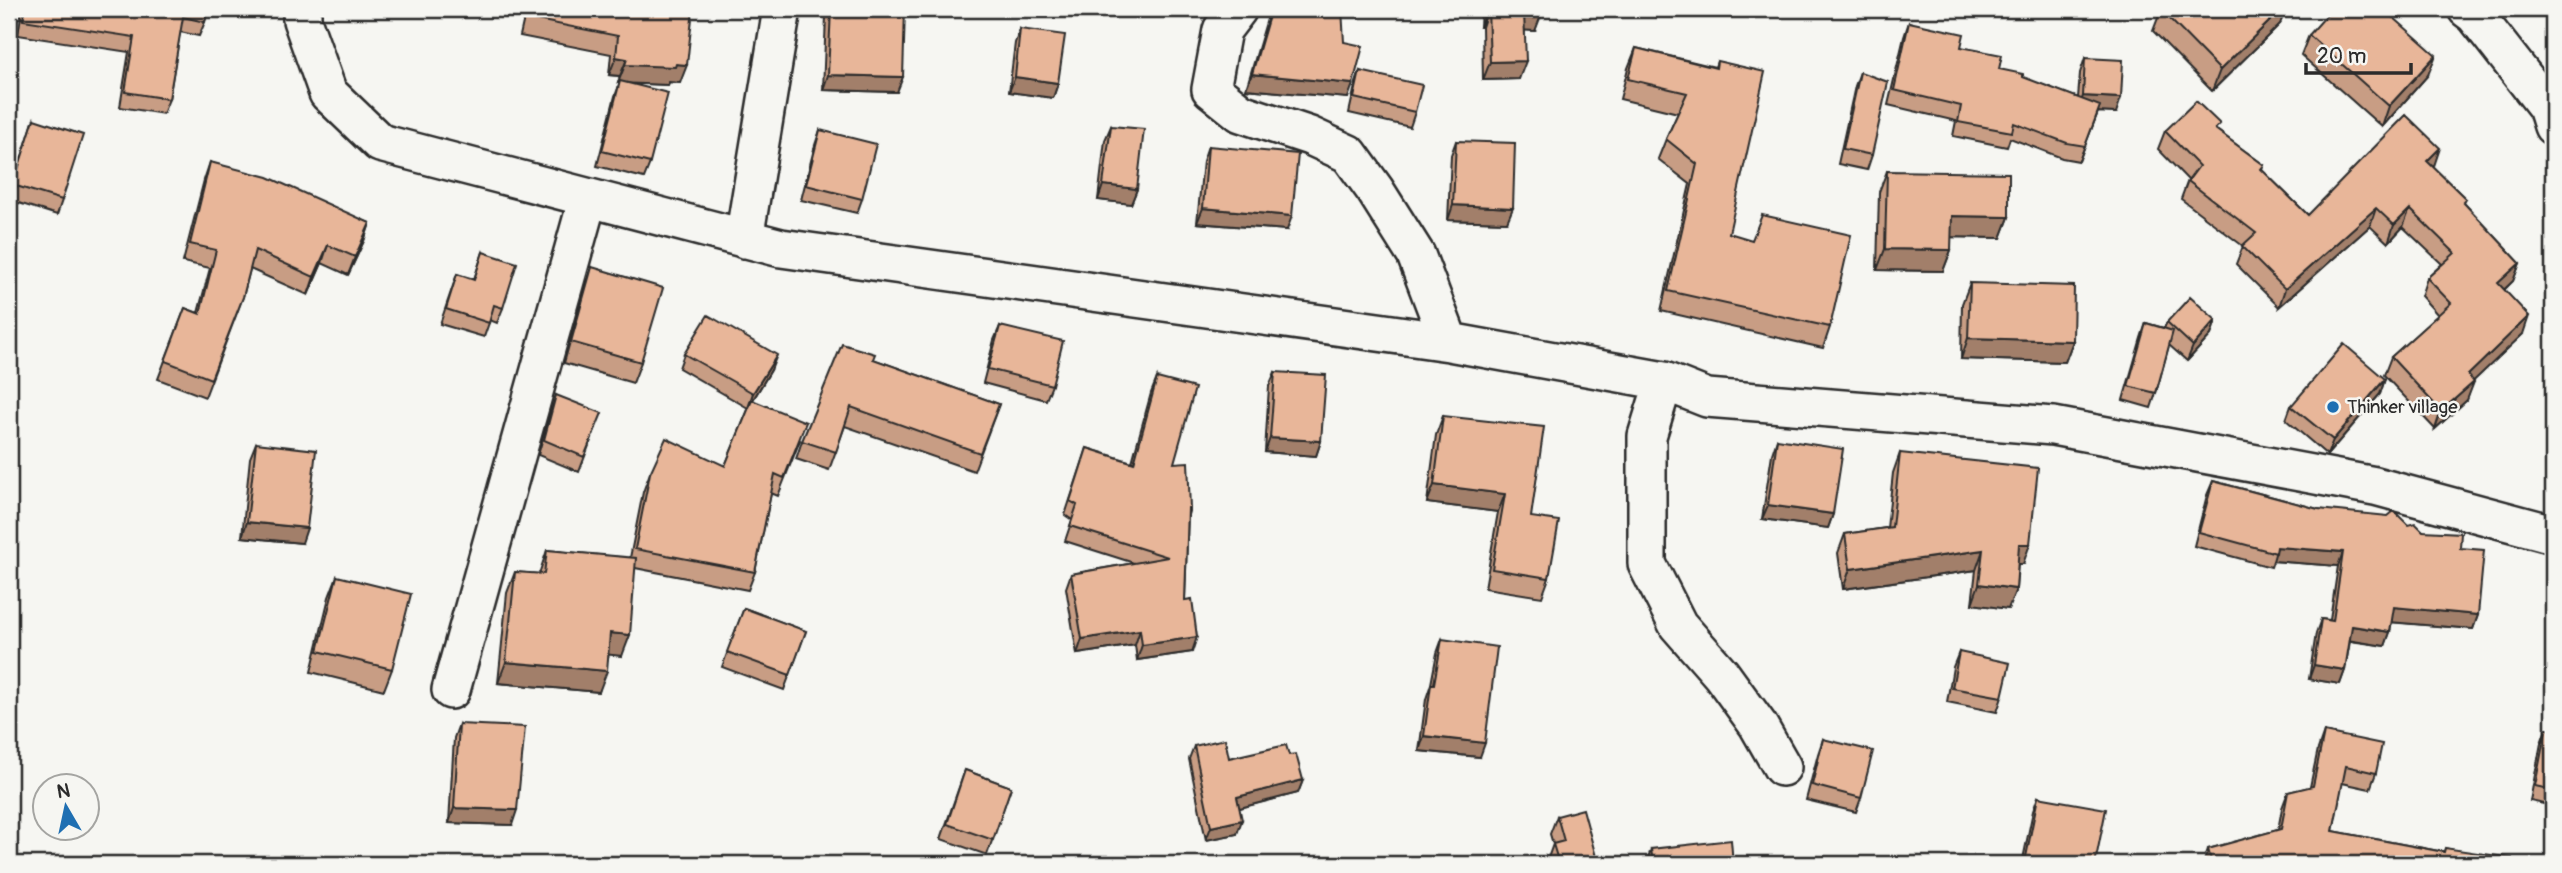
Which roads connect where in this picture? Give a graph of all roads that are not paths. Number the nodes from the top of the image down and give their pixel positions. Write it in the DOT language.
graph roads {
  1 [pos="302,9"];
  2 [pos="782,9"];
  3 [pos="1238,9"];
  4 [pos="2467,9"];
  5 [pos="2553,126"];
  6 [pos="588,198"];
  7 [pos="744,239"];
  8 [pos="1449,342"];
  9 [pos="1664,381"];
  10 [pos="2553,534"];
  11 [pos="451,690"];
  12 [pos="1782,767"];
  1 -- 6 [label="street"];
  2 -- 7 [label="street"];
  3 -- 8 [label="street"];
  4 -- 5 [label="street"];
  6 -- 7 [label="street"];
  6 -- 11 [label="street"];
  7 -- 8 [label="street"];
  8 -- 9 [label="street"];
  9 -- 10 [label="street"];
  9 -- 12 [label="street"];
}
